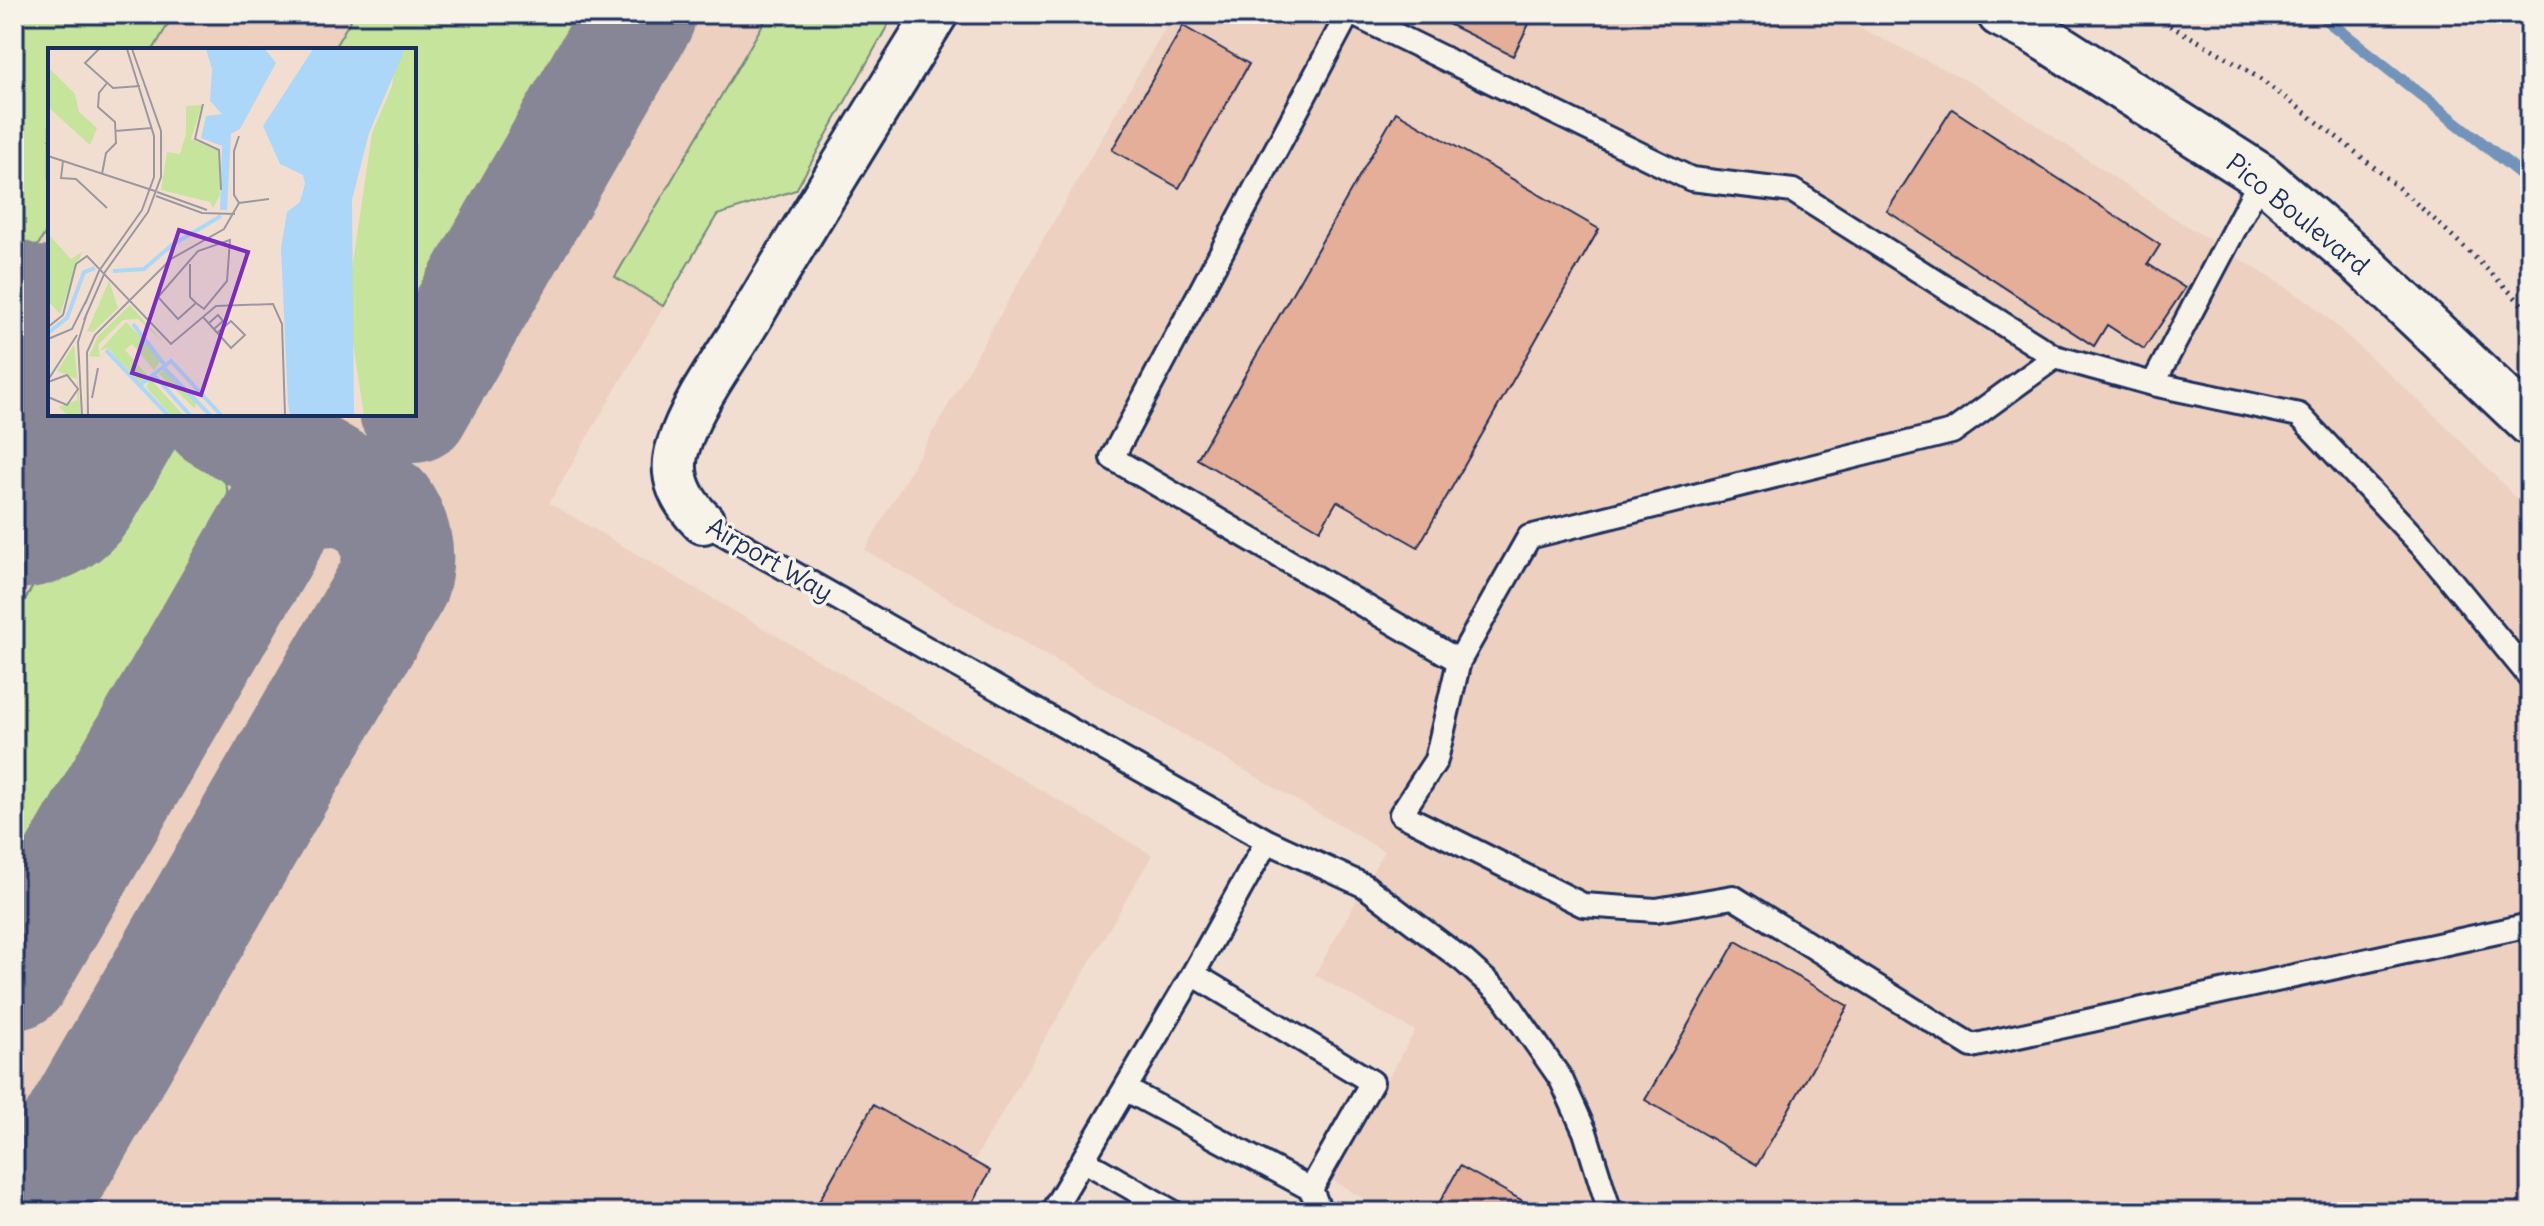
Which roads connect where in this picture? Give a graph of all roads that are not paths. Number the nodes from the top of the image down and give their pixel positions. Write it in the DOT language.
graph roads {
  1 [pos="936,14"];
  2 [pos="1351,14"];
  3 [pos="2000,14"];
  4 [pos="2262,177"];
  5 [pos="2055,357"];
  6 [pos="2153,384"];
  7 [pos="2530,423"];
  8 [pos="703,522"];
  9 [pos="1459,661"];
  10 [pos="2530,677"];
  11 [pos="1267,841"];
  12 [pos="2530,925"];
  13 [pos="1193,974"];
  14 [pos="1125,1089"];
  15 [pos="1083,1160"];
  16 [pos="1311,1189"];
  17 [pos="1052,1212"];
  18 [pos="1173,1212"];
  19 [pos="1320,1212"];
  20 [pos="1610,1212"];
  1 -- 8 [label="street, Airport Way"];
  2 -- 5 [label="lane"];
  2 -- 9 [label="lane"];
  3 -- 4 [label="street, Pico Boulevard"];
  4 -- 6 [label="lane"];
  4 -- 7 [label="street, Pico Boulevard"];
  5 -- 6 [label="lane"];
  5 -- 9 [label="lane"];
  6 -- 10 [label="lane"];
  8 -- 11 [label="lane, Airport Way"];
  9 -- 12 [label="lane"];
  11 -- 13 [label="lane"];
  11 -- 20 [label="lane, Airport Way"];
  13 -- 14 [label="lane"];
  13 -- 16 [label="lane"];
  14 -- 15 [label="lane"];
  14 -- 16 [label="lane"];
  15 -- 17 [label="lane"];
  15 -- 18 [label="lane"];
  16 -- 19 [label="lane"];
}
